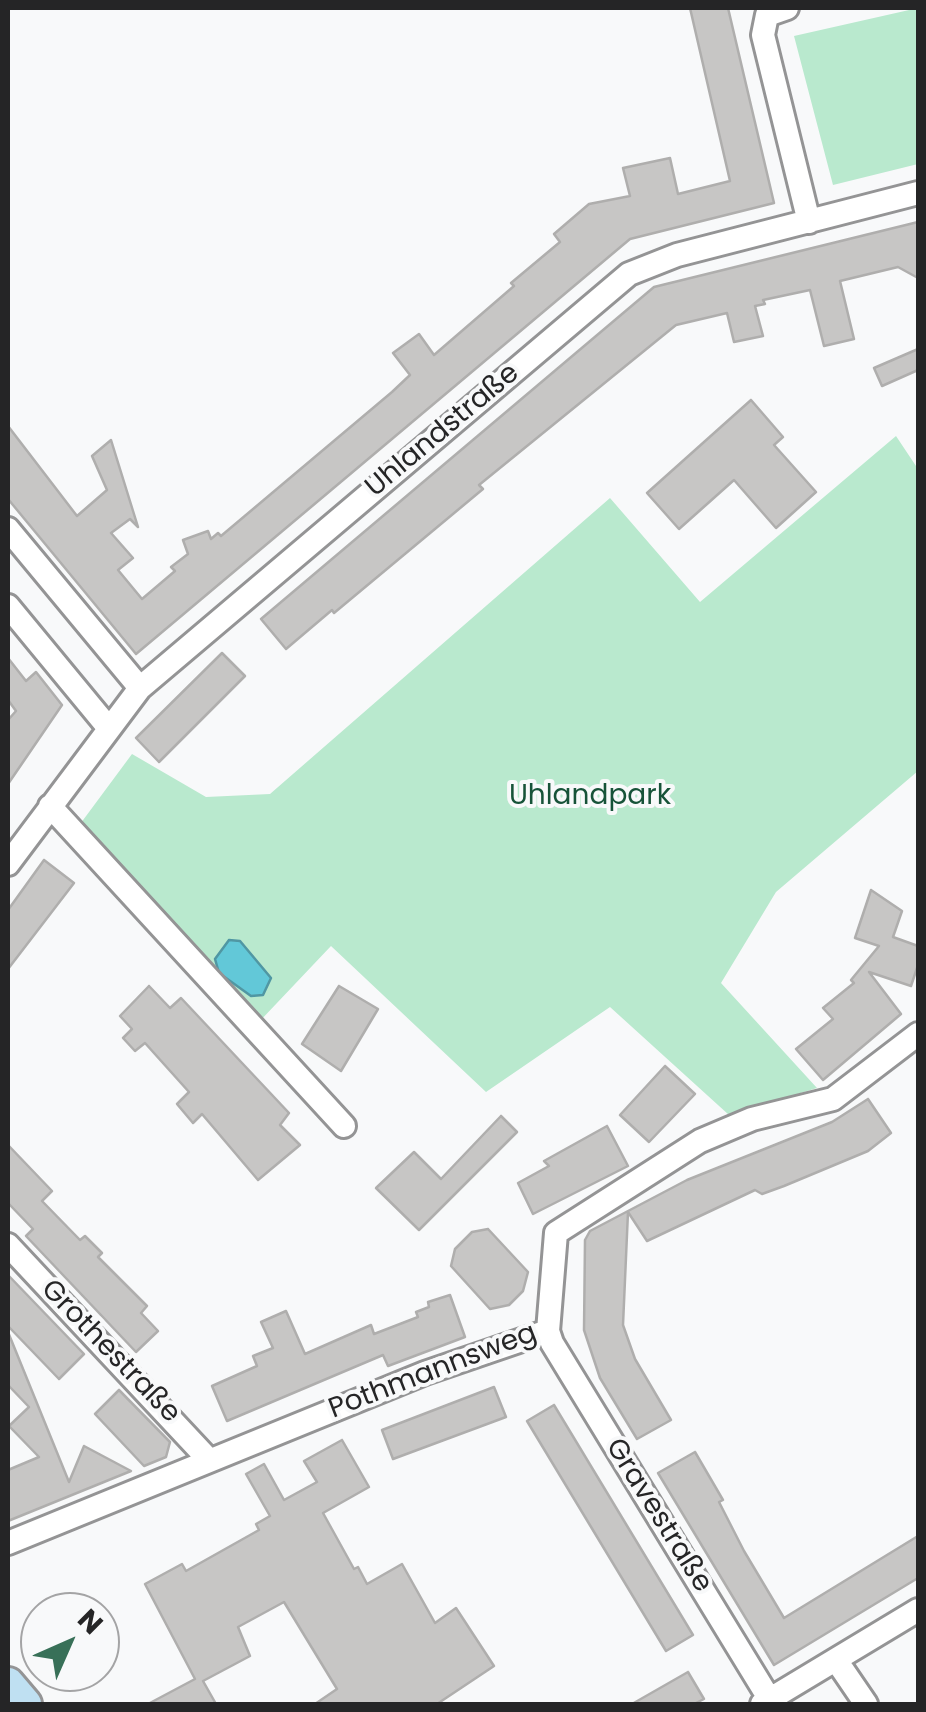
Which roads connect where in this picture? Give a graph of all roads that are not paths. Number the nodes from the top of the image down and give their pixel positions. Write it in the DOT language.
graph roads {
  1 [pos="787,8"];
  2 [pos="918,193"];
  3 [pos="809,222"];
  4 [pos="8,529"];
  5 [pos="8,606"];
  6 [pos="140,688"];
  7 [pos="107,726"];
  8 [pos="50,806"];
  9 [pos="8,864"];
  10 [pos="918,1034"];
  11 [pos="344,1126"];
  12 [pos="8,1245"];
  13 [pos="548,1331"];
  14 [pos="209,1460"];
  15 [pos="8,1543"];
  16 [pos="918,1610"];
  17 [pos="836,1660"];
  18 [pos="8,1684"];
  19 [pos="766,1702"];
  20 [pos="25,1704"];
  21 [pos="866,1704"];
  1 -- 3 [label="street"];
  2 -- 3 [label="street, Uhlandstraße"];
  3 -- 6 [label="street, Uhlandstraße"];
  4 -- 6 [label="street"];
  5 -- 7 [label="street"];
  6 -- 7 [label="street, Uhlandstraße"];
  7 -- 8 [label="street, Uhlandstraße"];
  8 -- 9 [label="street, Uhlandstraße"];
  8 -- 11 [label="street"];
  10 -- 13 [label="street, Pothmannsweg"];
  12 -- 14 [label="street, Grothestraße"];
  13 -- 14 [label="street, Pothmannsweg"];
  13 -- 19 [label="street, Gravestraße"];
  14 -- 15 [label="street, Pothmannsweg"];
  16 -- 17 [label="street"];
  17 -- 19 [label="street"];
  17 -- 21 [label="street"];
  18 -- 20 [label="street"];
}
